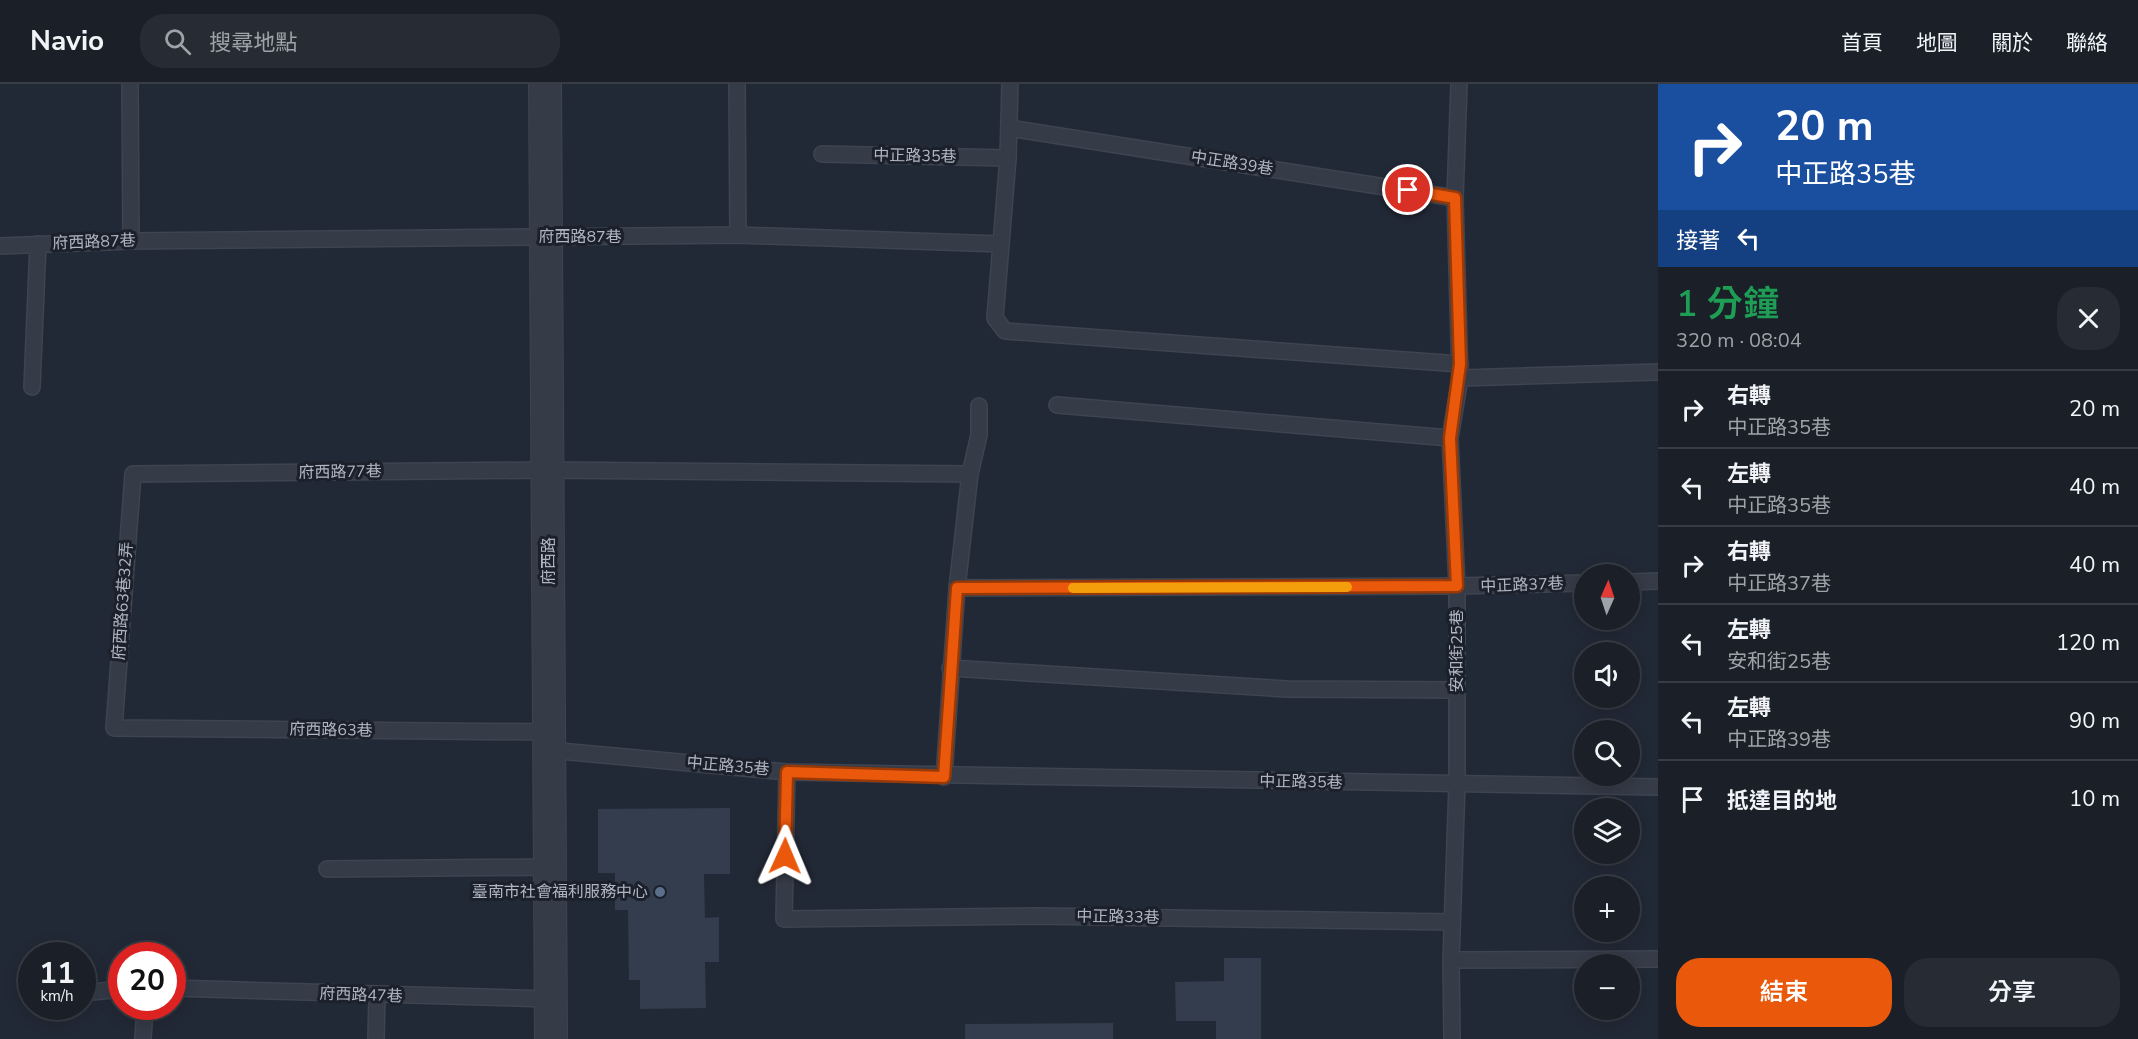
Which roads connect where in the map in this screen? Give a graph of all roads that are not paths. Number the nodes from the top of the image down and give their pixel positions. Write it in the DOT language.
graph roads {
  1 [pos="130,84"];
  2 [pos="545,84"];
  3 [pos="737,84"];
  4 [pos="1010,84"];
  5 [pos="1459,84"];
  6 [pos="1010,128"];
  7 [pos="822,154"];
  8 [pos="1008,158"];
  9 [pos="1455,198"];
  10 [pos="738,236"];
  11 [pos="545,237"];
  12 [pos="131,241"];
  13 [pos="38,244"];
  14 [pos="1001,244"];
  15 [pos="0,246"];
  16 [pos="1460,371"];
  17 [pos="1658,372"];
  18 [pos="32,387"];
  19 [pos="1057,405"];
  20 [pos="979,406"];
  21 [pos="1450,438"];
  22 [pos="548,470"];
  23 [pos="133,474"];
  24 [pos="970,474"];
  25 [pos="1658,581"];
  26 [pos="1640,582"];
  27 [pos="1574,583"];
  28 [pos="1457,586"];
  29 [pos="957,588"];
  30 [pos="950,668"];
  31 [pos="1457,690"];
  32 [pos="114,728"];
  33 [pos="549,741"];
  34 [pos="787,772"];
  35 [pos="944,777"];
  36 [pos="1457,784"];
  37 [pos="1658,787"];
  38 [pos="550,867"];
  39 [pos="327,869"];
  40 [pos="1452,922"];
  41 [pos="1658,959"];
  42 [pos="1451,960"];
  43 [pos="186,988"];
  44 [pos="376,995"];
  45 [pos="550,999"];
  46 [pos="144,1020"];
  47 [pos="143,1039"];
  48 [pos="376,1039"];
  49 [pos="550,1039"];
  50 [pos="1452,1039"];
  1 -- 12 [label="lane"];
  2 -- 11 [label="street, 府西路"];
  3 -- 10 [label="lane"];
  4 -- 6 [label="lane"];
  5 -- 9 [label="lane, 安和街25巷"];
  6 -- 8 [label="lane"];
  6 -- 9 [label="lane, 中正路39巷"];
  7 -- 8 [label="lane, 中正路35巷"];
  8 -- 14 [label="lane"];
  9 -- 16 [label="lane, 安和街25巷"];
  10 -- 11 [label="lane, 府西路87巷"];
  10 -- 14 [label="lane, 府西路87巷"];
  11 -- 12 [label="lane, 府西路87巷"];
  11 -- 22 [label="street, 府西路"];
  12 -- 13 [label="lane, 府西路87巷"];
  13 -- 15 [label="lane, 府西路87巷"];
  13 -- 18 [label="lane"];
  14 -- 16 [label="lane"];
  16 -- 17 [label="lane"];
  16 -- 21 [label="lane, 安和街25巷"];
  19 -- 21 [label="lane"];
  20 -- 24 [label="lane"];
  21 -- 28 [label="lane, 安和街25巷"];
  22 -- 23 [label="lane, 府西路77巷"];
  22 -- 24 [label="lane, 府西路77巷"];
  22 -- 33 [label="street, 府西路"];
  23 -- 32 [label="lane, 府西路63巷32弄"];
  24 -- 29 [label="lane"];
  25 -- 26 [label="lane"];
  27 -- 28 [label="lane, 中正路37巷"];
  28 -- 29 [label="lane, 中正路37巷"];
  28 -- 31 [label="lane, 安和街25巷"];
  29 -- 30 [label="lane"];
  30 -- 31 [label="lane"];
  30 -- 35 [label="lane"];
  31 -- 36 [label="lane, 安和街25巷"];
  32 -- 33 [label="lane, 府西路63巷"];
  33 -- 34 [label="lane, 中正路35巷"];
  33 -- 38 [label="street, 府西路"];
  34 -- 35 [label="lane, 中正路35巷"];
  34 -- 40 [label="lane, 中正路33巷"];
  35 -- 36 [label="lane, 中正路35巷"];
  36 -- 37 [label="lane, 中正路35巷"];
  36 -- 40 [label="lane, 安和街25巷"];
  38 -- 39 [label="lane"];
  38 -- 45 [label="street, 府西路"];
  40 -- 42 [label="lane, 安和街25巷"];
  41 -- 42 [label="lane"];
  42 -- 50 [label="lane, 安和街25巷"];
  43 -- 44 [label="lane, 府西路47巷"];
  44 -- 45 [label="lane, 府西路47巷"];
  44 -- 48 [label="lane"];
  45 -- 49 [label="street, 府西路"];
  46 -- 47 [label="lane"];
}
